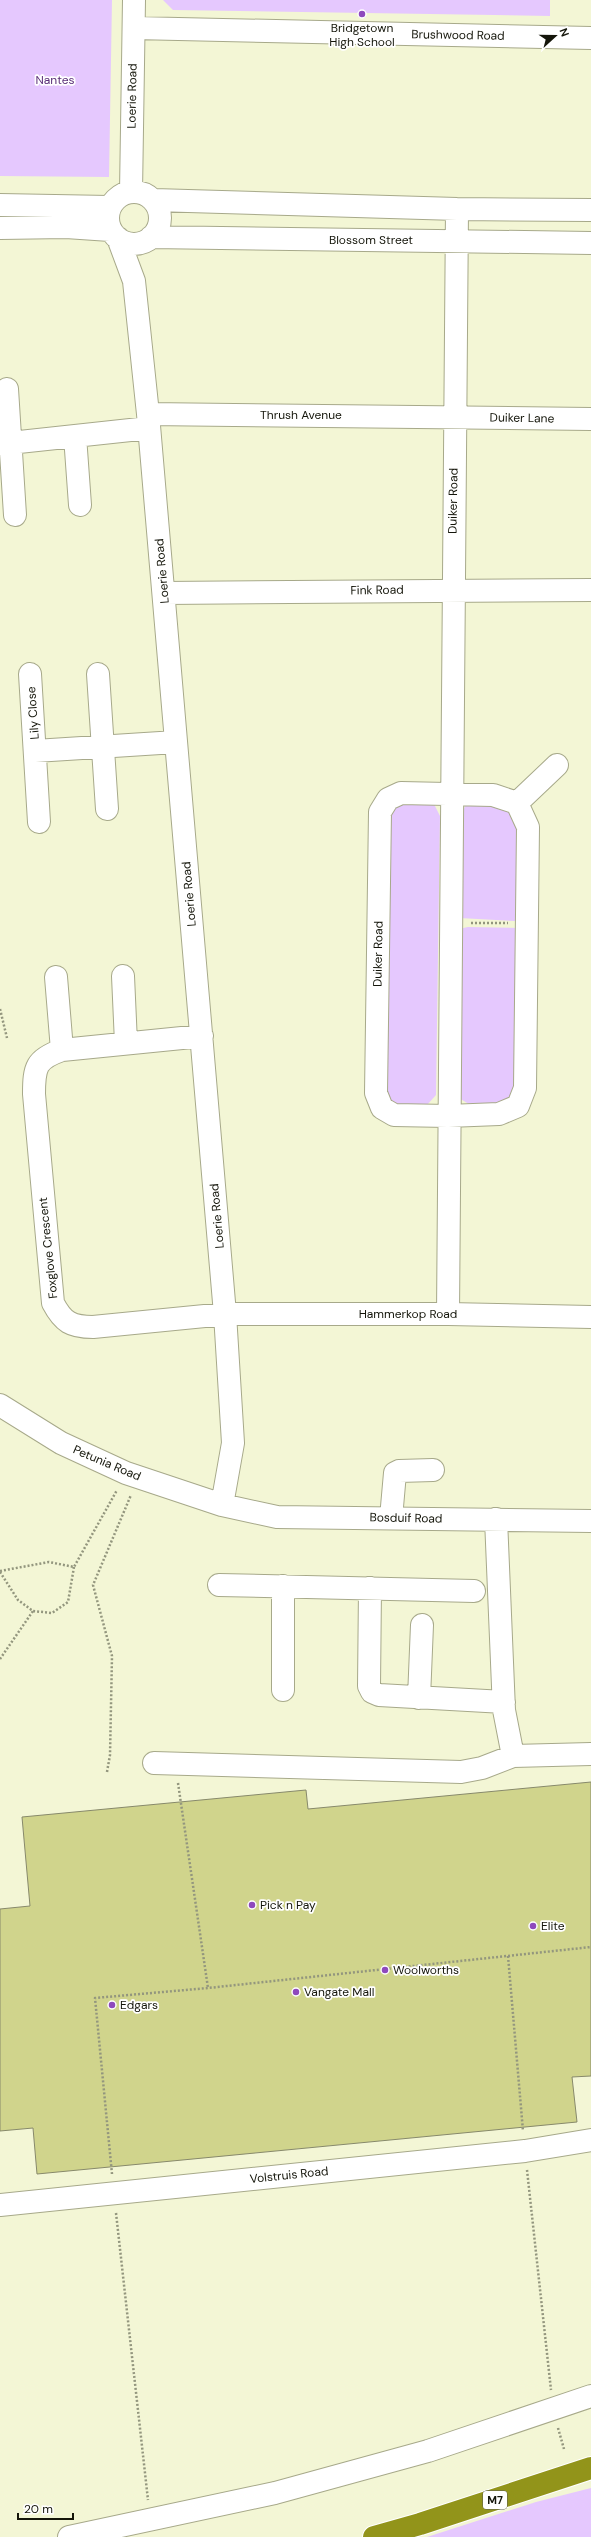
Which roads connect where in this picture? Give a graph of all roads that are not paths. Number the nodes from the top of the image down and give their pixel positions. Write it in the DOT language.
graph roads {
  1 [pos="134,0"];
  2 [pos="134,28"];
  3 [pos="591,38"];
  4 [pos="131,192"];
  5 [pos="154,200"];
  6 [pos="0,205"];
  7 [pos="109,207"];
  8 [pos="457,209"];
  9 [pos="591,210"];
  10 [pos="0,228"];
  11 [pos="114,234"];
  12 [pos="148,240"];
  13 [pos="458,241"];
  14 [pos="591,243"];
  15 [pos="134,281"];
  16 [pos="7,389"];
  17 [pos="454,416"];
  18 [pos="591,419"];
  19 [pos="149,421"];
  20 [pos="76,436"];
  21 [pos="5,443"];
  22 [pos="80,505"];
  23 [pos="15,515"];
  24 [pos="452,590"];
  25 [pos="591,590"];
  26 [pos="164,593"];
  27 [pos="30,674"];
  28 [pos="98,674"];
  29 [pos="176,742"];
  30 [pos="102,747"];
  31 [pos="35,751"];
  32 [pos="556,765"];
  33 [pos="453,794"];
  34 [pos="517,803"];
  35 [pos="107,809"];
  36 [pos="39,822"];
  37 [pos="123,976"];
  38 [pos="56,977"];
  39 [pos="202,1036"];
  40 [pos="126,1043"];
  41 [pos="62,1050"];
  42 [pos="448,1116"];
  43 [pos="225,1314"];
  44 [pos="448,1314"];
  45 [pos="591,1317"];
  46 [pos="0,1405"];
  47 [pos="433,1470"];
  48 [pos="222,1505"];
  49 [pos="391,1518"];
  50 [pos="496,1519"];
  51 [pos="591,1521"];
  52 [pos="219,1585"];
  53 [pos="283,1586"];
  54 [pos="370,1588"];
  55 [pos="474,1591"];
  56 [pos="422,1626"];
  57 [pos="283,1690"];
  58 [pos="419,1698"];
  59 [pos="504,1702"];
  60 [pos="591,1754"];
  61 [pos="513,1756"];
  62 [pos="154,1763"];
  63 [pos="586,2143"];
  64 [pos="0,2205"];
  65 [pos="591,2396"];
  66 [pos="591,2468"];
  67 [pos="69,2537"];
  68 [pos="374,2537"];
  1 -- 2 [label="street, Loerie Road"];
  2 -- 3 [label="street, Brushwood Road"];
  2 -- 4 [label="street, Loerie Road"];
  4 -- 5 [label="street"];
  4 -- 7 [label="street"];
  5 -- 8 [label="street"];
  5 -- 12 [label="street"];
  6 -- 7 [label="street"];
  7 -- 11 [label="street"];
  8 -- 9 [label="street"];
  8 -- 13 [label="street, Duiker Road"];
  10 -- 11 [label="street"];
  11 -- 12 [label="street"];
  11 -- 15 [label="street, Loerie Road"];
  12 -- 13 [label="street, Blossom Street"];
  12 -- 15 [label="street, Loerie Road"];
  13 -- 14 [label="street, Blossom Street"];
  13 -- 17 [label="street, Duiker Road"];
  15 -- 19 [label="street, Loerie Road"];
  16 -- 21 [label="street"];
  17 -- 18 [label="street, Duiker Lane"];
  17 -- 19 [label="street, Thrush Avenue"];
  17 -- 24 [label="street, Duiker Road"];
  19 -- 20 [label="street, Thrush Avenue"];
  19 -- 26 [label="street, Loerie Road"];
  20 -- 21 [label="street, Thrush Avenue"];
  20 -- 22 [label="street"];
  21 -- 23 [label="street"];
  24 -- 25 [label="street, Fink Road"];
  24 -- 26 [label="street, Fink Road"];
  24 -- 33 [label="street, Duiker Road"];
  26 -- 29 [label="street, Loerie Road"];
  27 -- 31 [label="street, Lily Close"];
  28 -- 30 [label="street"];
  29 -- 30 [label="street, Lily Close"];
  29 -- 39 [label="street, Loerie Road"];
  30 -- 31 [label="street, Lily Close"];
  30 -- 35 [label="street"];
  31 -- 36 [label="street, Lily Close"];
  32 -- 34 [label="street"];
  33 -- 34 [label="street, Duiker Road"];
  33 -- 42 [label="street, Duiker Road"];
  33 -- 42 [label="street, Duiker Road"];
  34 -- 42 [label="street, Duiker Road"];
  37 -- 40 [label="street"];
  38 -- 41 [label="street"];
  39 -- 40 [label="street, Foxglove Crescent"];
  39 -- 43 [label="street, Loerie Road"];
  40 -- 41 [label="street, Foxglove Crescent"];
  41 -- 43 [label="street, Foxglove Crescent"];
  42 -- 44 [label="street, Duiker Road"];
  43 -- 44 [label="street, Hammerkop Road"];
  43 -- 48 [label="street, Loerie Road"];
  44 -- 45 [label="street, Hammerkop Road"];
  46 -- 48 [label="street, Petunia Road"];
  47 -- 49 [label="street"];
  48 -- 49 [label="street, Bosduif Road"];
  49 -- 50 [label="street, Bosduif Road"];
  50 -- 51 [label="street, Bosduif Road"];
  50 -- 59 [label="street"];
  52 -- 53 [label="street"];
  53 -- 54 [label="street"];
  53 -- 57 [label="street"];
  54 -- 55 [label="street"];
  54 -- 58 [label="street"];
  56 -- 58 [label="street"];
  58 -- 59 [label="street"];
  59 -- 61 [label="street"];
  60 -- 61 [label="street"];
  61 -- 62 [label="street"];
  63 -- 64 [label="street, Volstruis Road"];
  65 -- 67 [label="street"];
  66 -- 68 [label="highway, M7"];
}
